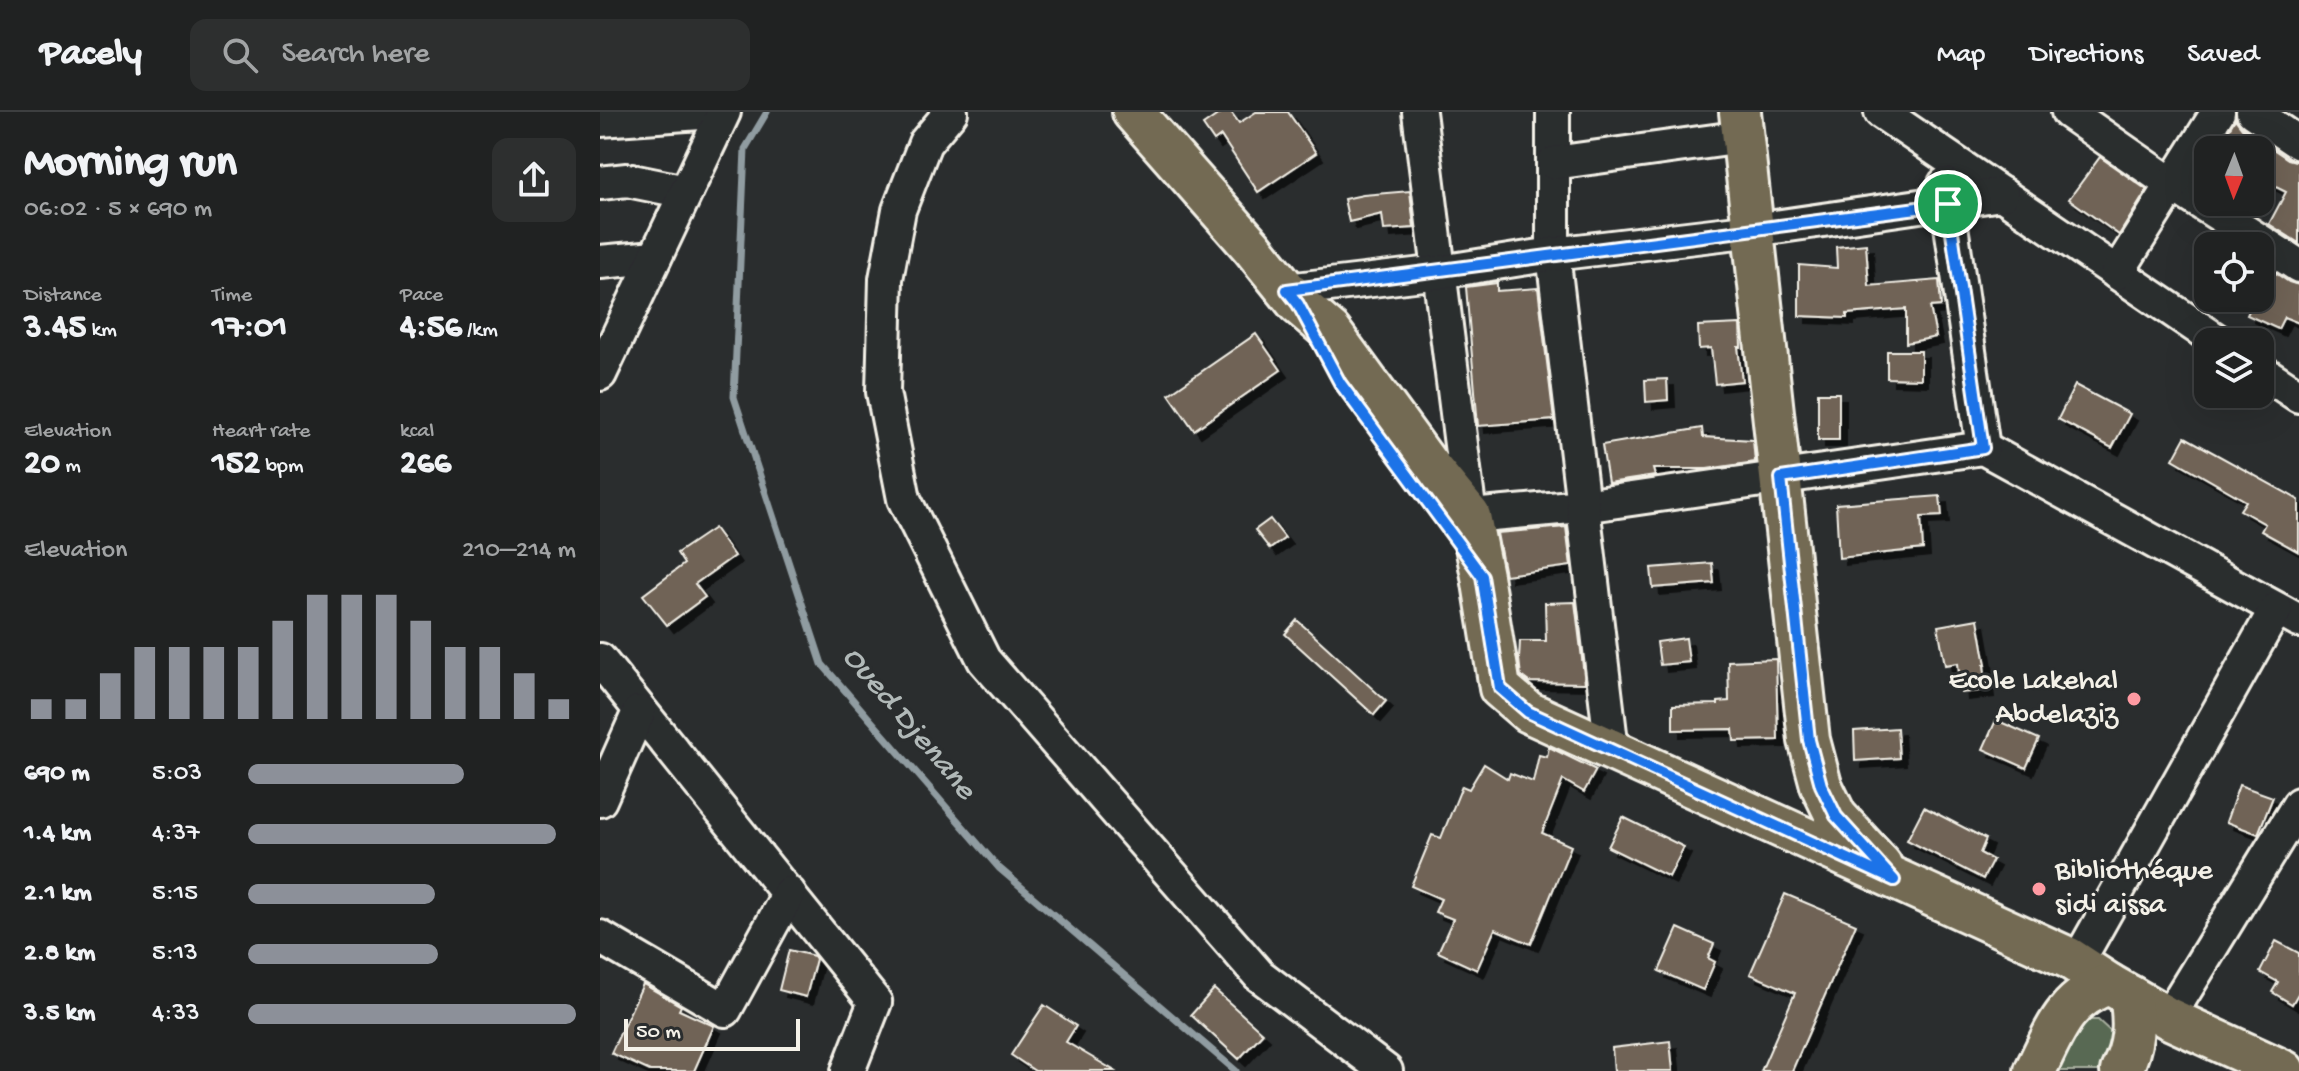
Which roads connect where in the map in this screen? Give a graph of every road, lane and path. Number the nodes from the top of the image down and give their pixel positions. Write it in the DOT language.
graph roads {
  1 [pos="715,112"];
  2 [pos="724,112"];
  3 [pos="951,112"];
  4 [pos="1133,112"];
  5 [pos="1419,112"];
  6 [pos="1553,112"];
  7 [pos="1881,112"];
  8 [pos="2068,112"];
  9 [pos="2218,112"];
  10 [pos="2253,112"];
  11 [pos="600,120"];
  12 [pos="1742,124"];
  13 [pos="2299,143"];
  14 [pos="1941,153"];
  15 [pos="1554,163"];
  16 [pos="600,183"];
  17 [pos="2173,185"];
  18 [pos="686,192"];
  19 [pos="2002,194"];
  20 [pos="1948,204"];
  21 [pos="1754,230"];
  22 [pos="1553,254"];
  23 [pos="655,257"];
  24 [pos="600,262"];
  25 [pos="2299,266"];
  26 [pos="1440,272"];
  27 [pos="2117,273"];
  28 [pos="1292,297"];
  29 [pos="2198,328"];
  30 [pos="600,374"];
  31 [pos="2274,379"];
  32 [pos="2299,396"];
  33 [pos="1983,448"];
  34 [pos="1781,478"];
  35 [pos="1583,506"];
  36 [pos="1470,516"];
  37 [pos="1482,576"];
  38 [pos="2288,615"];
  39 [pos="600,660"];
  40 [pos="639,712"];
  41 [pos="1612,750"];
  42 [pos="600,800"];
  43 [pos="2299,804"];
  44 [pos="1894,880"];
  45 [pos="789,893"];
  46 [pos="600,937"];
  47 [pos="2025,938"];
  48 [pos="2105,981"];
  49 [pos="2168,1018"];
  50 [pos="2060,1022"];
  51 [pos="2230,1046"];
  52 [pos="2124,1064"];
  53 [pos="848,1071"];
  54 [pos="1386,1071"];
  55 [pos="2035,1071"];
  56 [pos="2284,1071"];
  1 -- 11 [label="street"];
  2 -- 18 [label="street"];
  3 -- 54 [label="street"];
  4 -- 28 [label="main road"];
  5 -- 26 [label="street"];
  6 -- 15 [label="street"];
  7 -- 14 [label="street"];
  8 -- 17 [label="street"];
  9 -- 17 [label="street"];
  10 -- 13 [label="street"];
  12 -- 15 [label="street"];
  12 -- 21 [label="main road"];
  14 -- 19 [label="street"];
  14 -- 20 [label="street"];
  15 -- 22 [label="street"];
  16 -- 18 [label="street"];
  17 -- 25 [label="street"];
  17 -- 27 [label="street"];
  18 -- 23 [label="street"];
  19 -- 20 [label="street"];
  19 -- 27 [label="street"];
  20 -- 21 [label="street"];
  20 -- 33 [label="street"];
  21 -- 22 [label="street"];
  21 -- 34 [label="main road"];
  22 -- 26 [label="street"];
  22 -- 35 [label="street"];
  23 -- 24 [label="street"];
  23 -- 30 [label="street"];
  26 -- 28 [label="street"];
  26 -- 36 [label="street"];
  27 -- 29 [label="street"];
  28 -- 36 [label="main road"];
  28 -- 37 [label="main road"];
  31 -- 32 [label="street"];
  33 -- 34 [label="street"];
  33 -- 38 [label="street"];
  34 -- 35 [label="street"];
  34 -- 44 [label="main road"];
  35 -- 36 [label="street"];
  35 -- 41 [label="street"];
  36 -- 37 [label="main road"];
  37 -- 41 [label="main road"];
  38 -- 48 [label="street"];
  39 -- 40 [label="street"];
  40 -- 42 [label="street"];
  40 -- 45 [label="street"];
  41 -- 44 [label="main road"];
  43 -- 49 [label="street"];
  44 -- 47 [label="main road"];
  45 -- 46 [label="street"];
  45 -- 53 [label="street"];
  47 -- 48 [label="main road"];
  47 -- 50 [label="main road"];
  48 -- 49 [label="main road"];
  48 -- 50 [label="main road"];
  48 -- 52 [label="main road"];
  49 -- 51 [label="main road"];
  50 -- 55 [label="main road"];
  51 -- 52 [label="main road"];
  51 -- 56 [label="main road"];
}
